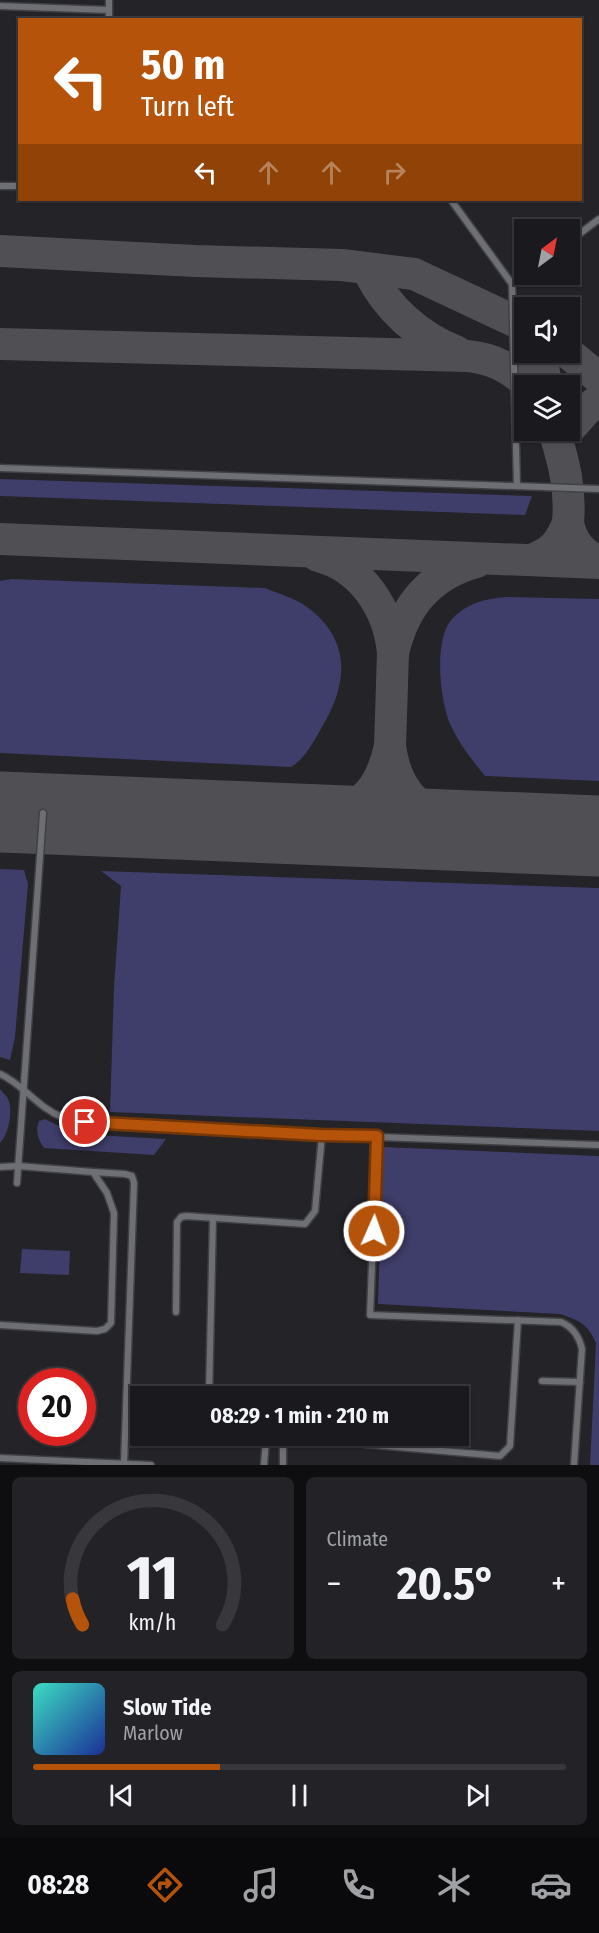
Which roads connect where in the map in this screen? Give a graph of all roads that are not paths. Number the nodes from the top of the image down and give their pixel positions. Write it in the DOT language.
graph roads {
  1 [pos="110,0"];
  2 [pos="0,6"];
  3 [pos="109,10"];
  4 [pos="109,18"];
  5 [pos="0,186"];
  6 [pos="18,186"];
  7 [pos="452,201"];
  8 [pos="599,219"];
  9 [pos="580,233"];
  10 [pos="512,284"];
  11 [pos="0,468"];
  12 [pos="517,486"];
  13 [pos="599,489"];
  14 [pos="43,813"];
  15 [pos="0,1074"];
  16 [pos="23,1089"];
  17 [pos="321,1135"];
  18 [pos="377,1136"];
  19 [pos="599,1145"];
  20 [pos="18,1166"];
  21 [pos="0,1167"];
  22 [pos="93,1172"];
  23 [pos="17,1183"];
  24 [pos="213,1218"];
  25 [pos="176,1312"];
  26 [pos="518,1320"];
  27 [pos="0,1325"];
  28 [pos="542,1382"];
  29 [pos="580,1382"];
  30 [pos="209,1386"];
  31 [pos="266,1446"];
  32 [pos="283,1446"];
  33 [pos="387,1446"];
  34 [pos="0,1458"];
  35 [pos="16,1462"];
  36 [pos="124,1464"];
  37 [pos="151,1465"];
  38 [pos="264,1465"];
  39 [pos="283,1465"];
  40 [pos="574,1465"];
  1 -- 3 [label="lane"];
  2 -- 3 [label="lane"];
  3 -- 4 [label="lane"];
  5 -- 6 [label="lane"];
  7 -- 10 [label="lane"];
  8 -- 9 [label="lane"];
  10 -- 12 [label="lane"];
  11 -- 12 [label="lane"];
  12 -- 13 [label="lane"];
  14 -- 16 [label="lane"];
  15 -- 16 [label="lane"];
  16 -- 17 [label="lane"];
  16 -- 20 [label="lane"];
  17 -- 18 [label="lane"];
  17 -- 24 [label="lane"];
  18 -- 19 [label="lane"];
  18 -- 26 [label="lane"];
  20 -- 21 [label="lane"];
  20 -- 22 [label="lane"];
  20 -- 23 [label="lane"];
  22 -- 27 [label="lane"];
  22 -- 36 [label="lane"];
  24 -- 25 [label="lane"];
  24 -- 30 [label="lane"];
  26 -- 29 [label="lane"];
  26 -- 33 [label="lane"];
  28 -- 29 [label="lane"];
  29 -- 40 [label="lane"];
  31 -- 38 [label="lane"];
  32 -- 39 [label="lane"];
  34 -- 35 [label="lane"];
  35 -- 36 [label="lane"];
  36 -- 37 [label="lane"];
}
